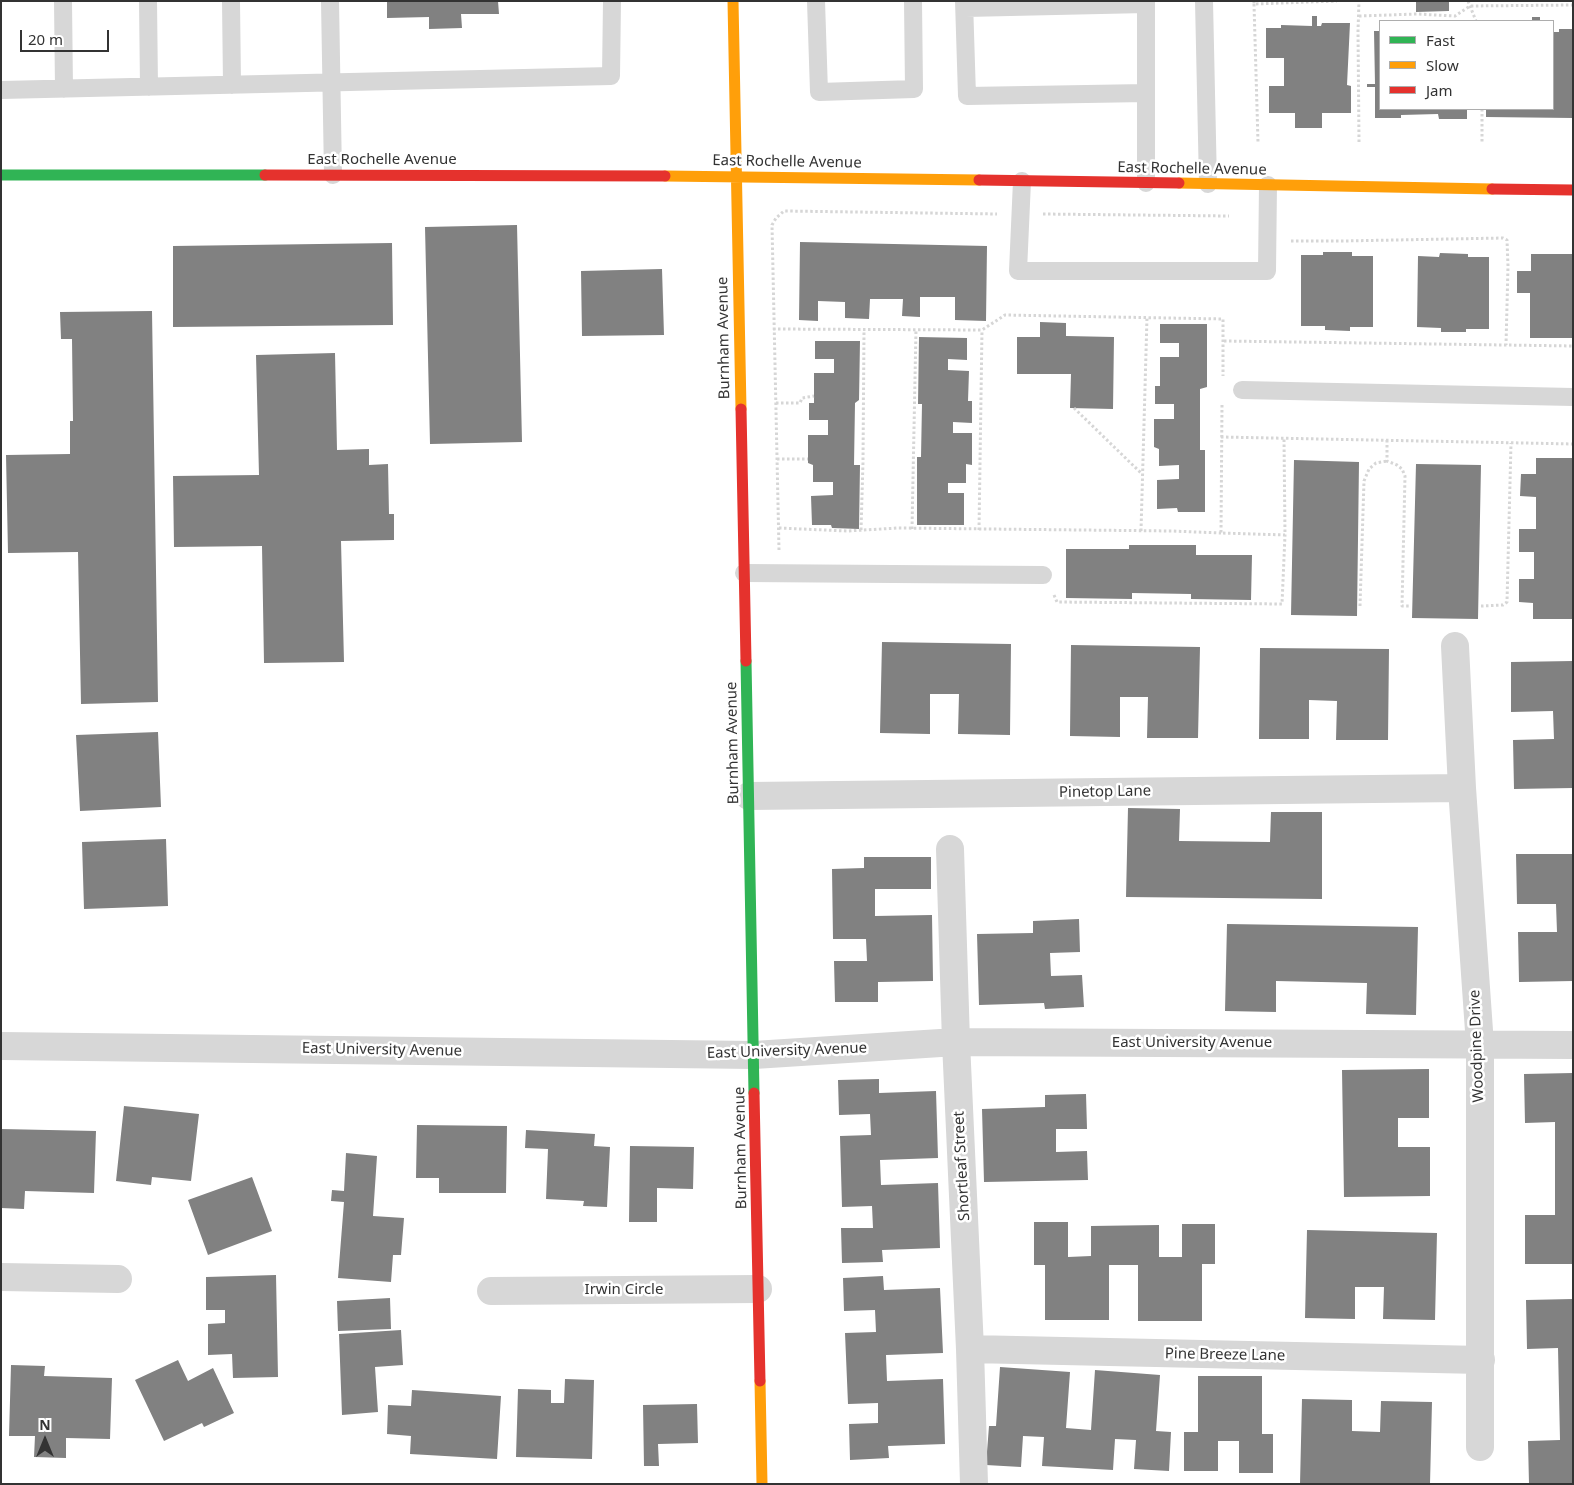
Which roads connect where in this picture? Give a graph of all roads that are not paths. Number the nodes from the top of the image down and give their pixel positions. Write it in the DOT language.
graph roads {
  1 [pos="62,1"];
  2 [pos="148,1"];
  3 [pos="231,1"];
  4 [pos="330,1"];
  5 [pos="612,1"];
  6 [pos="733,1"];
  7 [pos="816,1"];
  8 [pos="914,1"];
  9 [pos="1204,1"];
  10 [pos="1146,2"];
  11 [pos="965,4"];
  12 [pos="332,83"];
  13 [pos="232,85"];
  14 [pos="150,87"];
  15 [pos="64,89"];
  16 [pos="1,90"];
  17 [pos="1146,93"];
  18 [pos="1,175"];
  19 [pos="333,175"];
  20 [pos="736,176"];
  21 [pos="1022,181"];
  22 [pos="1146,183"];
  23 [pos="1208,184"];
  24 [pos="1268,185"];
  25 [pos="1573,190"];
  26 [pos="1242,390"];
  27 [pos="1573,397"];
  28 [pos="744,573"];
  29 [pos="1043,575"];
  30 [pos="1455,646"];
  31 [pos="1462,788"];
  32 [pos="749,796"];
  33 [pos="950,849"];
  34 [pos="956,1042"];
  35 [pos="1480,1045"];
  36 [pos="1573,1045"];
  37 [pos="1,1046"];
  38 [pos="754,1055"];
  39 [pos="1,1277"];
  40 [pos="118,1279"];
  41 [pos="758,1289"];
  42 [pos="491,1291"];
  43 [pos="970,1349"];
  44 [pos="1481,1360"];
  45 [pos="1480,1447"];
  46 [pos="762,1484"];
  47 [pos="974,1484"];
  1 -- 15 [label="lane"];
  2 -- 14 [label="lane"];
  3 -- 13 [label="lane"];
  4 -- 12 [label="lane"];
  5 -- 12 [label="lane"];
  6 -- 20 [label="street, Burnham Avenue"];
  7 -- 8 [label="lane"];
  9 -- 23 [label="lane"];
  10 -- 11 [label="lane"];
  10 -- 17 [label="lane"];
  11 -- 17 [label="lane"];
  12 -- 13 [label="lane"];
  12 -- 19 [label="lane"];
  13 -- 14 [label="lane"];
  14 -- 15 [label="lane"];
  15 -- 16 [label="lane"];
  17 -- 22 [label="lane"];
  18 -- 19 [label="street, East Rochelle Avenue"];
  19 -- 20 [label="street, East Rochelle Avenue"];
  20 -- 21 [label="street, East Rochelle Avenue"];
  20 -- 28 [label="street, Burnham Avenue"];
  21 -- 22 [label="street, East Rochelle Avenue"];
  21 -- 24 [label="lane"];
  22 -- 23 [label="street, East Rochelle Avenue"];
  23 -- 24 [label="street, East Rochelle Avenue"];
  24 -- 25 [label="street, East Rochelle Avenue"];
  26 -- 27 [label="lane"];
  28 -- 29 [label="lane"];
  28 -- 32 [label="street, Burnham Avenue"];
  30 -- 31 [label="street, Woodpine Drive"];
  31 -- 32 [label="street, Pinetop Lane"];
  31 -- 35 [label="street, Woodpine Drive"];
  32 -- 38 [label="street, Burnham Avenue"];
  33 -- 34 [label="street, Shortleaf Street"];
  34 -- 35 [label="street, East University Avenue"];
  34 -- 38 [label="street, East University Avenue"];
  34 -- 43 [label="street, Shortleaf Street"];
  35 -- 36 [label="street, East University Avenue"];
  35 -- 44 [label="street, Woodpine Drive"];
  37 -- 38 [label="street, East University Avenue"];
  38 -- 41 [label="street, Burnham Avenue"];
  39 -- 40 [label="street"];
  41 -- 42 [label="street, Irwin Circle"];
  41 -- 46 [label="street, Burnham Avenue"];
  43 -- 44 [label="street, Pine Breeze Lane"];
  43 -- 47 [label="street, Shortleaf Street"];
  44 -- 45 [label="street, Woodpine Drive"];
}
